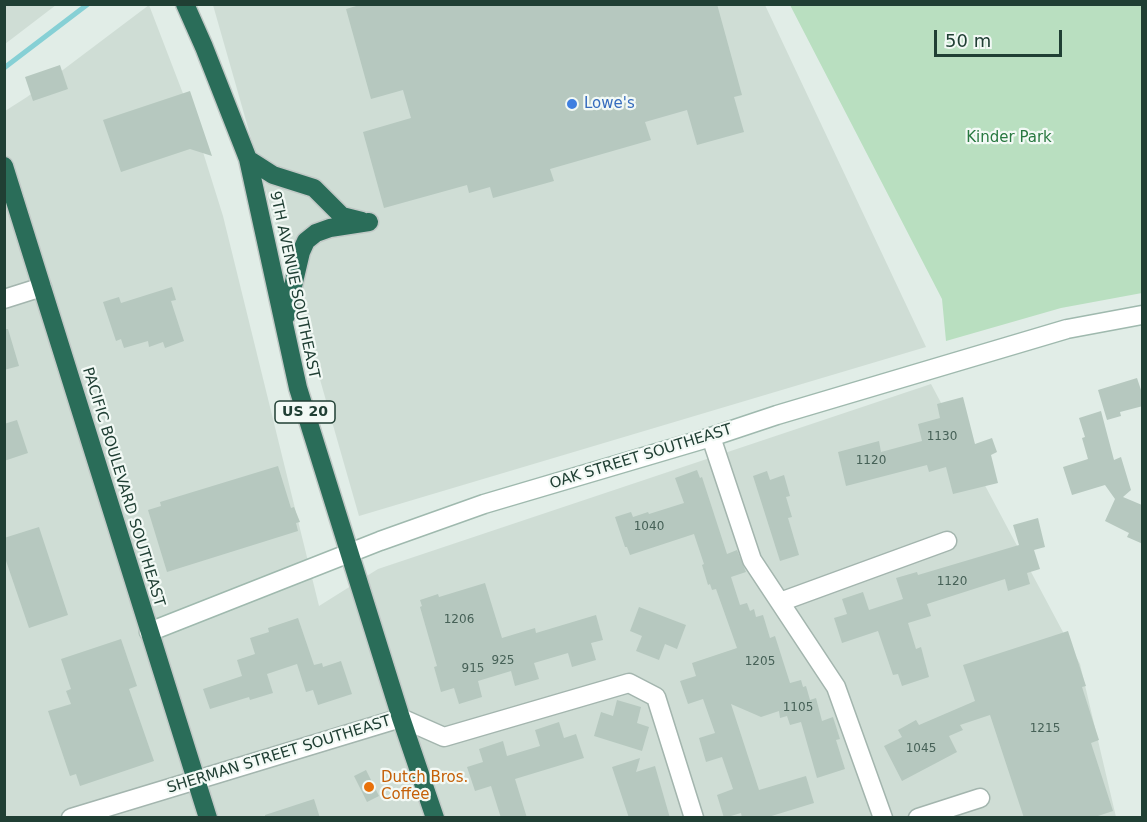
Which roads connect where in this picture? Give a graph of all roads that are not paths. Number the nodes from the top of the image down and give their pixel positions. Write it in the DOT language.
graph roads {
  1 [pos="185,4"];
  2 [pos="248,159"];
  3 [pos="4,166"];
  4 [pos="42,287"];
  5 [pos="4,299"];
  6 [pos="1142,316"];
  7 [pos="285,324"];
  8 [pos="711,437"];
  9 [pos="947,541"];
  10 [pos="350,552"];
  11 [pos="780,602"];
  12 [pos="149,632"];
  13 [pos="401,718"];
  14 [pos="195,781"];
  15 [pos="980,798"];
  16 [pos="71,818"];
  17 [pos="208,818"];
  18 [pos="435,818"];
  19 [pos="694,818"];
  20 [pos="883,818"];
  21 [pos="918,818"];
  1 -- 2 [label="highway, 9TH AVENUE SOUTHEAST / US 20"];
  2 -- 7 [label="highway, 9TH AVENUE SOUTHEAST / US 20"];
  2 -- 7 [label="highway"];
  3 -- 4 [label="highway, PACIFIC BOULEVARD SOUTHEAST"];
  4 -- 5 [label="street"];
  4 -- 12 [label="highway, PACIFIC BOULEVARD SOUTHEAST"];
  6 -- 8 [label="street, OAK STREET SOUTHEAST"];
  7 -- 10 [label="highway, 9TH AVENUE SOUTHEAST / US 20"];
  8 -- 10 [label="street, OAK STREET SOUTHEAST"];
  8 -- 11 [label="street"];
  9 -- 11 [label="street"];
  10 -- 12 [label="street, OAK STREET SOUTHEAST"];
  10 -- 13 [label="highway, 9TH AVENUE SOUTHEAST / US 20"];
  11 -- 20 [label="street"];
  12 -- 14 [label="highway, PACIFIC BOULEVARD SOUTHEAST"];
  13 -- 14 [label="street, SHERMAN STREET SOUTHEAST"];
  13 -- 18 [label="highway, 9TH AVENUE SOUTHEAST / US 20"];
  13 -- 19 [label="street, SHERMAN STREET SOUTHEAST"];
  14 -- 16 [label="street, SHERMAN STREET SOUTHEAST"];
  14 -- 17 [label="highway, PACIFIC BOULEVARD SOUTHEAST"];
  15 -- 21 [label="street"];
}
